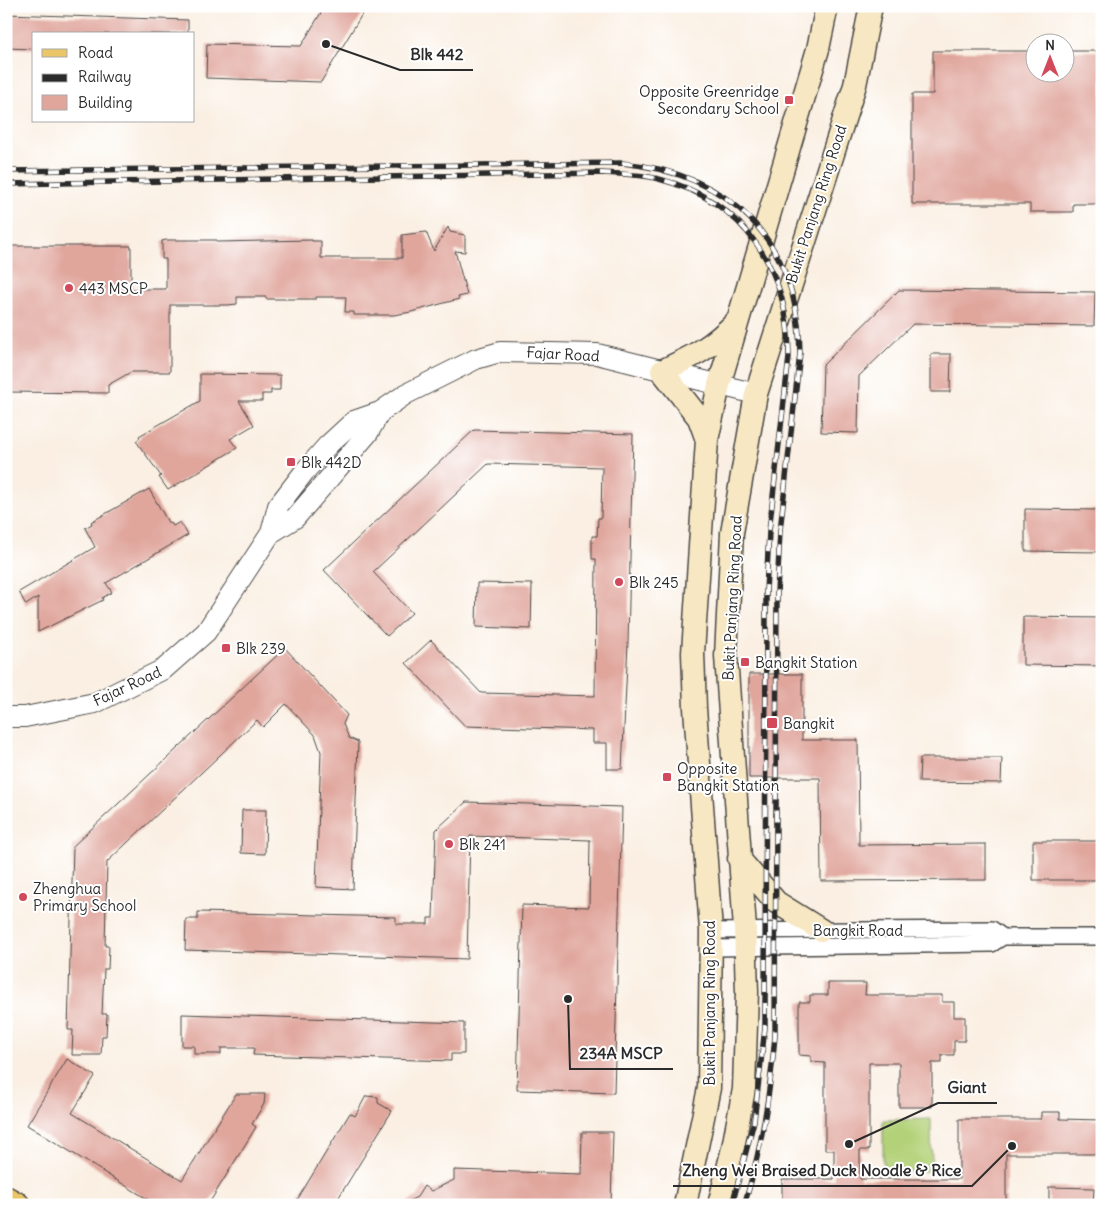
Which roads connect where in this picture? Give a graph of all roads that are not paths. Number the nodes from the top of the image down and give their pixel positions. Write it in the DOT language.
graph roads {
  1 [pos="827,6"];
  2 [pos="871,6"];
  3 [pos="739,318"];
  4 [pos="662,371"];
  5 [pos="719,385"];
  6 [pos="756,394"];
  7 [pos="707,440"];
  8 [pos="6,717"];
  9 [pos="739,859"];
  10 [pos="821,930"];
  11 [pos="1003,936"];
  12 [pos="1102,937"];
  13 [pos="745,938"];
  14 [pos="710,939"];
  15 [pos="6,1198"];
  16 [pos="16,1205"];
  17 [pos="685,1205"];
  18 [pos="719,1205"];
  1 -- 3 [label="main road, Bukit Panjang Ring Road"];
  2 -- 6 [label="main road, Bukit Panjang Ring Road"];
  3 -- 4 [label="main road"];
  3 -- 5 [label="main road, Bukit Panjang Ring Road"];
  4 -- 5 [label="street, Fajar Road"];
  4 -- 7 [label="main road"];
  4 -- 8 [label="street, Fajar Road"];
  5 -- 6 [label="street, Fajar Road"];
  5 -- 7 [label="main road, Bukit Panjang Ring Road"];
  6 -- 9 [label="main road, Bukit Panjang Ring Road"];
  7 -- 14 [label="main road, Bukit Panjang Ring Road"];
  9 -- 10 [label="main road"];
  9 -- 13 [label="main road, Bukit Panjang Ring Road"];
  10 -- 11 [label="street, Bangkit Road"];
  10 -- 13 [label="street, Bangkit Road"];
  11 -- 12 [label="street, Bangkit Road"];
  11 -- 13 [label="street, Bangkit Road"];
  13 -- 14 [label="street, Bangkit Road"];
  13 -- 18 [label="main road, Bukit Panjang Ring Road"];
  14 -- 17 [label="main road, Bukit Panjang Ring Road"];
  15 -- 16 [label="main road"];
}
